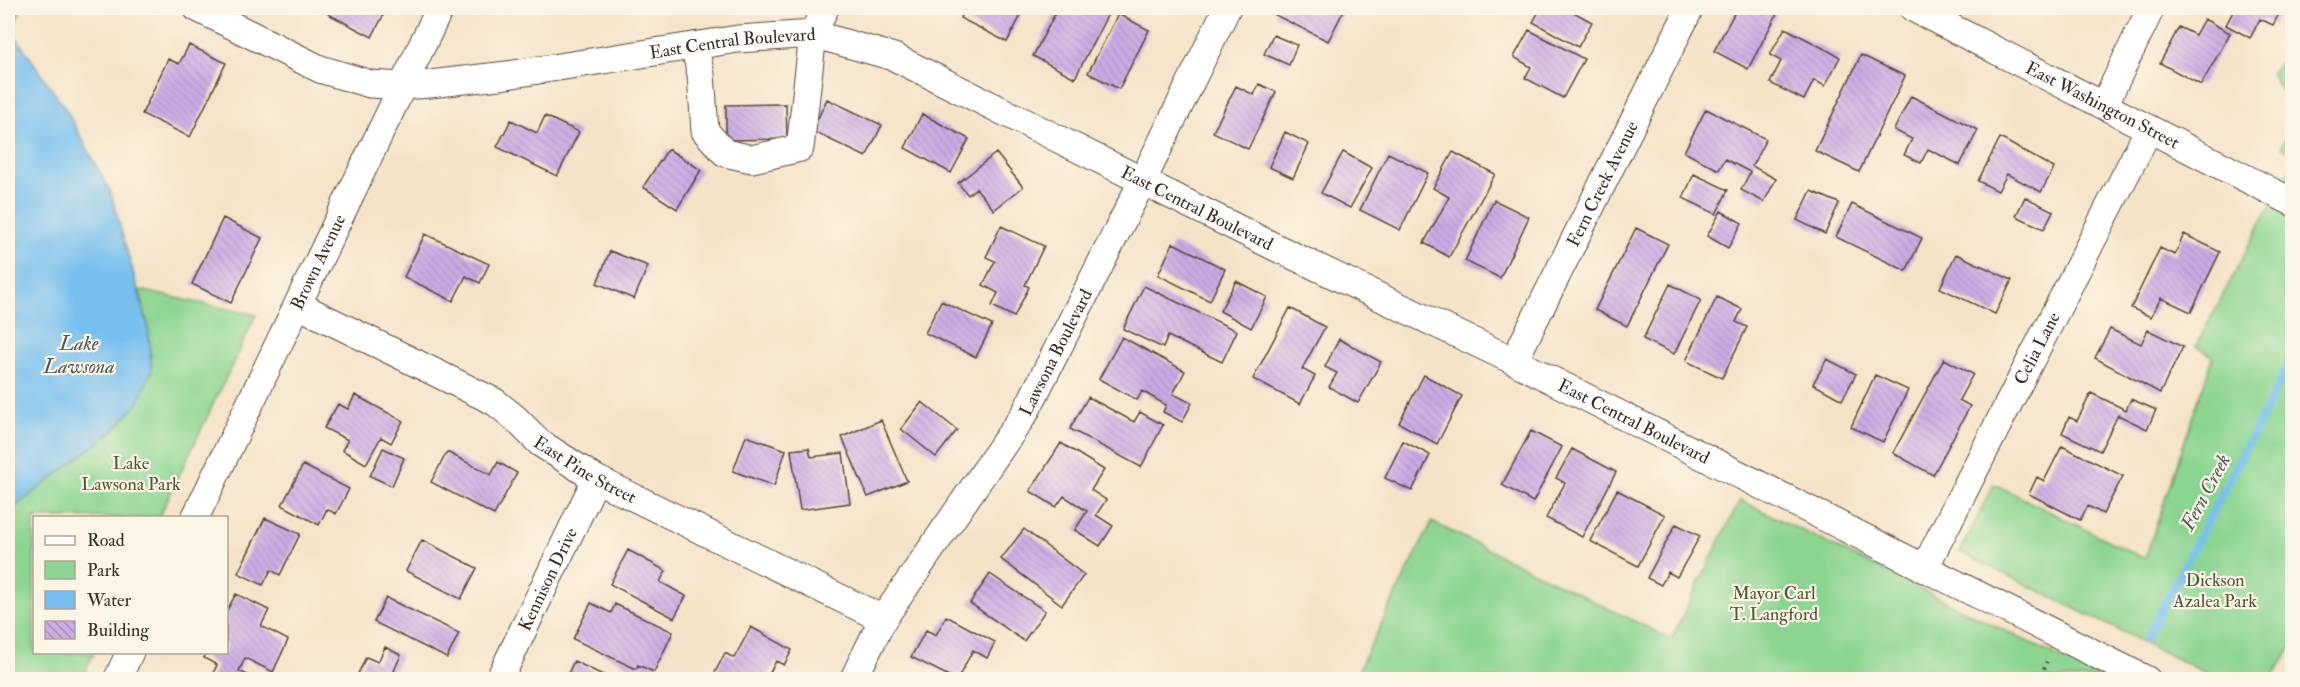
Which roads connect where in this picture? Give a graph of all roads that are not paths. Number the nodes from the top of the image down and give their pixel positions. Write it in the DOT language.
graph roads {
  1 [pos="197,8"];
  2 [pos="440,8"];
  3 [pos="825,8"];
  4 [pos="1227,8"];
  5 [pos="1690,8"];
  6 [pos="1913,8"];
  7 [pos="2151,8"];
  8 [pos="813,34"];
  9 [pos="694,46"];
  10 [pos="402,86"];
  11 [pos="2104,105"];
  12 [pos="2150,129"];
  13 [pos="1143,180"];
  14 [pos="2292,202"];
  15 [pos="298,305"];
  16 [pos="1514,361"];
  17 [pos="596,479"];
  18 [pos="196,516"];
  19 [pos="1924,569"];
  20 [pos="883,619"];
  21 [pos="129,654"];
  22 [pos="117,680"];
  23 [pos="499,680"];
  24 [pos="853,680"];
  25 [pos="2147,680"];
  1 -- 10 [label="street, East Central Boulevard"];
  2 -- 10 [label="street, Brown Avenue"];
  3 -- 8 [label="street"];
  4 -- 13 [label="street, Lawsona Boulevard"];
  5 -- 16 [label="street, Fern Creek Avenue"];
  6 -- 11 [label="street, East Washington Street"];
  7 -- 11 [label="street"];
  8 -- 9 [label="street, East Central Boulevard"];
  8 -- 9 [label="street"];
  8 -- 13 [label="street, East Central Boulevard"];
  9 -- 10 [label="street, East Central Boulevard"];
  10 -- 15 [label="street, Brown Avenue"];
  11 -- 12 [label="street, East Washington Street"];
  12 -- 14 [label="street, East Washington Street"];
  12 -- 19 [label="street, Celia Lane"];
  13 -- 16 [label="street, East Central Boulevard"];
  13 -- 20 [label="street, Lawsona Boulevard"];
  15 -- 17 [label="street, East Pine Street"];
  15 -- 18 [label="street, Brown Avenue"];
  16 -- 19 [label="street, East Central Boulevard"];
  17 -- 20 [label="street, East Pine Street"];
  17 -- 23 [label="street, Kennison Drive"];
  19 -- 25 [label="street, East Central Boulevard"];
  20 -- 24 [label="street, Lawsona Boulevard"];
  21 -- 22 [label="street"];
}
